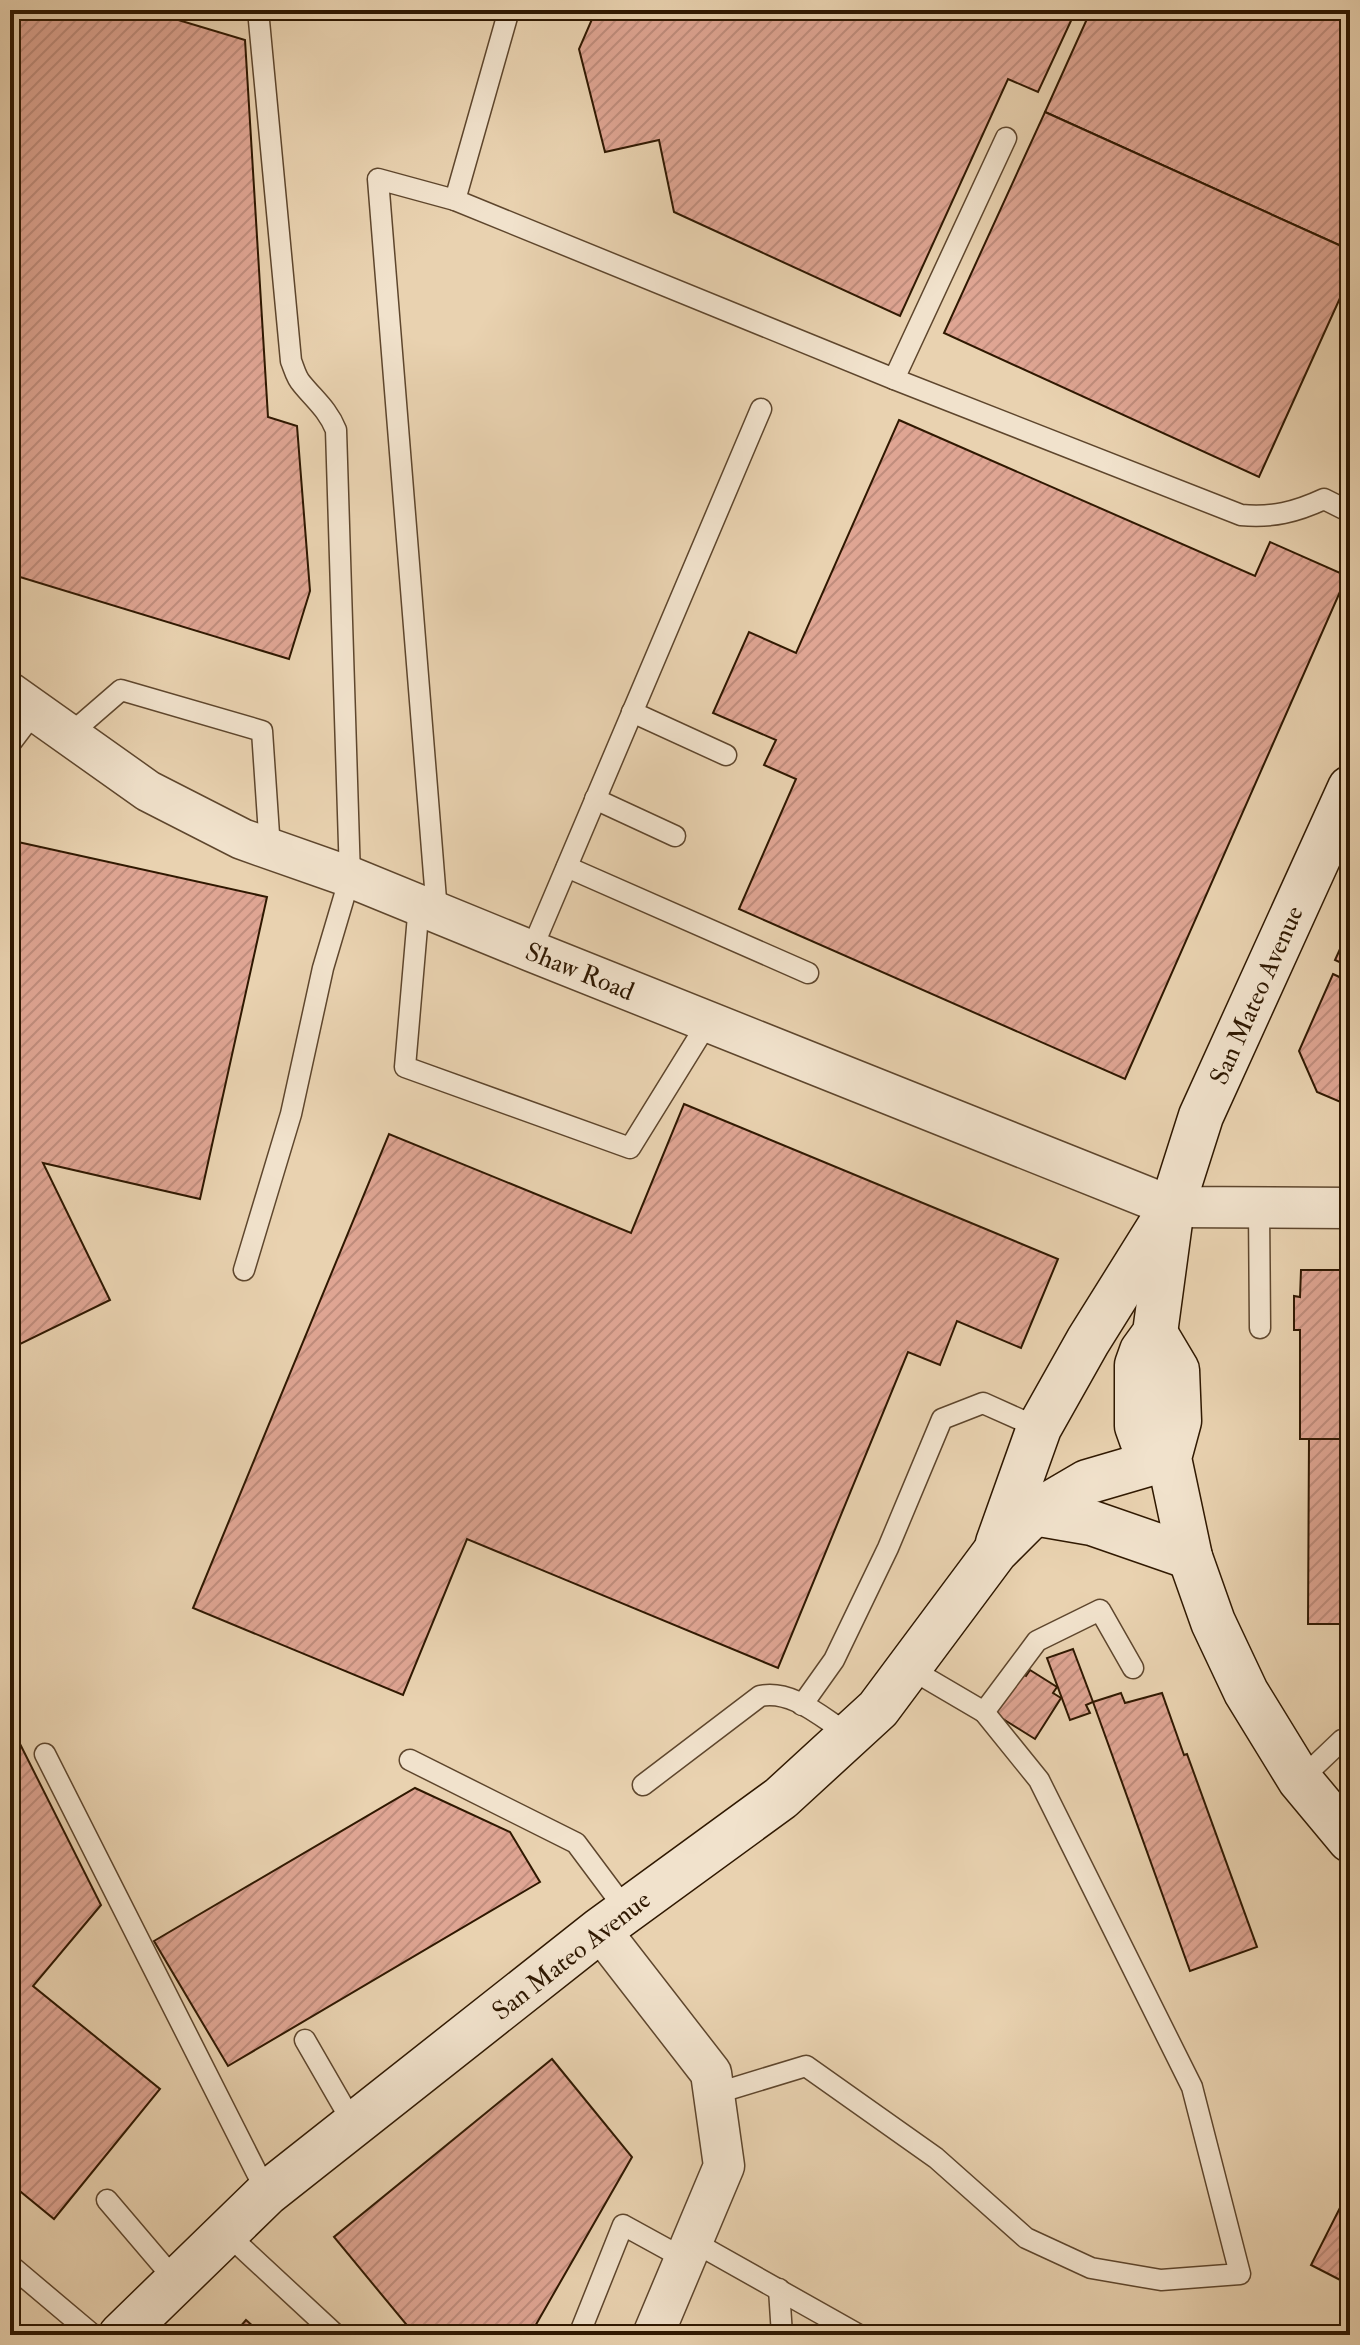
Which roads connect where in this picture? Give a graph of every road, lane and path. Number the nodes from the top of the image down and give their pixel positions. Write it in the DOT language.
graph roads {
  1 [pos="258,10"];
  2 [pos="509,10"];
  3 [pos="1006,138"];
  4 [pos="455,200"];
  5 [pos="894,379"];
  6 [pos="761,409"];
  7 [pos="1350,512"];
  8 [pos="23,702"];
  9 [pos="632,712"];
  10 [pos="69,735"];
  11 [pos="10,744"];
  12 [pos="726,755"];
  13 [pos="1350,788"];
  14 [pos="595,799"];
  15 [pos="675,836"];
  16 [pos="270,849"];
  17 [pos="567,867"];
  18 [pos="350,877"];
  19 [pos="428,908"];
  20 [pos="531,951"];
  21 [pos="808,973"];
  22 [pos="708,1022"];
  23 [pos="1172,1207"];
  24 [pos="1259,1208"];
  25 [pos="1350,1208"];
  26 [pos="244,1270"];
  27 [pos="1260,1328"];
  28 [pos="1039,1428"];
  29 [pos="1169,1458"];
  30 [pos="1034,1513"];
  31 [pos="995,1552"];
  32 [pos="1190,1557"];
  33 [pos="909,1668"];
  34 [pos="1133,1668"];
  35 [pos="802,1705"];
  36 [pos="984,1712"];
  37 [pos="850,1735"];
  38 [pos="1342,1740"];
  39 [pos="45,1754"];
  40 [pos="410,1760"];
  41 [pos="1300,1780"];
  42 [pos="643,1785"];
  43 [pos="1350,1840"];
  44 [pos="613,1920"];
  45 [pos="305,2040"];
  46 [pos="714,2094"];
  47 [pos="354,2125"];
  48 [pos="267,2193"];
  49 [pos="107,2200"];
  50 [pos="225,2232"];
  51 [pos="689,2250"];
  52 [pos="10,2265"];
  53 [pos="176,2281"];
  54 [pos="779,2289"];
  55 [pos="93,2335"];
  56 [pos="121,2335"];
  57 [pos="336,2335"];
  58 [pos="579,2335"];
  59 [pos="653,2335"];
  60 [pos="782,2335"];
  61 [pos="859,2335"];
  1 -- 18 [label="lane"];
  2 -- 4 [label="lane"];
  3 -- 5 [label="lane"];
  4 -- 5 [label="lane"];
  4 -- 19 [label="lane"];
  5 -- 7 [label="lane"];
  6 -- 9 [label="lane"];
  8 -- 10 [label="street, Shaw Road"];
  8 -- 11 [label="lane"];
  9 -- 12 [label="lane"];
  9 -- 14 [label="lane"];
  10 -- 16 [label="street, Shaw Road"];
  10 -- 16 [label="lane"];
  13 -- 23 [label="main road, San Mateo Avenue"];
  14 -- 15 [label="lane"];
  14 -- 17 [label="lane"];
  16 -- 18 [label="street, Shaw Road"];
  17 -- 20 [label="lane"];
  17 -- 21 [label="lane"];
  18 -- 19 [label="street, Shaw Road"];
  18 -- 26 [label="lane"];
  19 -- 20 [label="street, Shaw Road"];
  19 -- 22 [label="lane"];
  20 -- 22 [label="street, Shaw Road"];
  22 -- 23 [label="street, Shaw Road"];
  23 -- 24 [label="street"];
  23 -- 28 [label="main road, San Mateo Avenue"];
  23 -- 29 [label="main road, San Mateo Avenue"];
  24 -- 25 [label="street"];
  24 -- 27 [label="lane"];
  28 -- 31 [label="main road, San Mateo Avenue"];
  28 -- 35 [label="lane"];
  29 -- 30 [label="main road, San Mateo Avenue"];
  29 -- 32 [label="main road"];
  30 -- 31 [label="main road, San Mateo Avenue"];
  30 -- 32 [label="main road"];
  31 -- 33 [label="main road, San Mateo Avenue"];
  32 -- 41 [label="main road"];
  33 -- 36 [label="lane"];
  33 -- 37 [label="main road, San Mateo Avenue"];
  34 -- 36 [label="lane"];
  35 -- 37 [label="lane"];
  35 -- 42 [label="lane"];
  36 -- 46 [label="lane"];
  37 -- 44 [label="main road, San Mateo Avenue"];
  38 -- 41 [label="lane"];
  39 -- 48 [label="lane"];
  40 -- 44 [label="lane"];
  41 -- 43 [label="main road"];
  44 -- 46 [label="street"];
  44 -- 47 [label="main road, San Mateo Avenue"];
  45 -- 47 [label="lane"];
  46 -- 51 [label="street"];
  47 -- 48 [label="main road, San Mateo Avenue"];
  48 -- 50 [label="main road, San Mateo Avenue"];
  49 -- 53 [label="lane"];
  50 -- 53 [label="main road, San Mateo Avenue"];
  50 -- 57 [label="lane"];
  51 -- 54 [label="lane"];
  51 -- 58 [label="lane"];
  51 -- 59 [label="street"];
  52 -- 55 [label="lane"];
  53 -- 56 [label="main road, San Mateo Avenue"];
  54 -- 60 [label="lane"];
  54 -- 61 [label="lane"];
}
